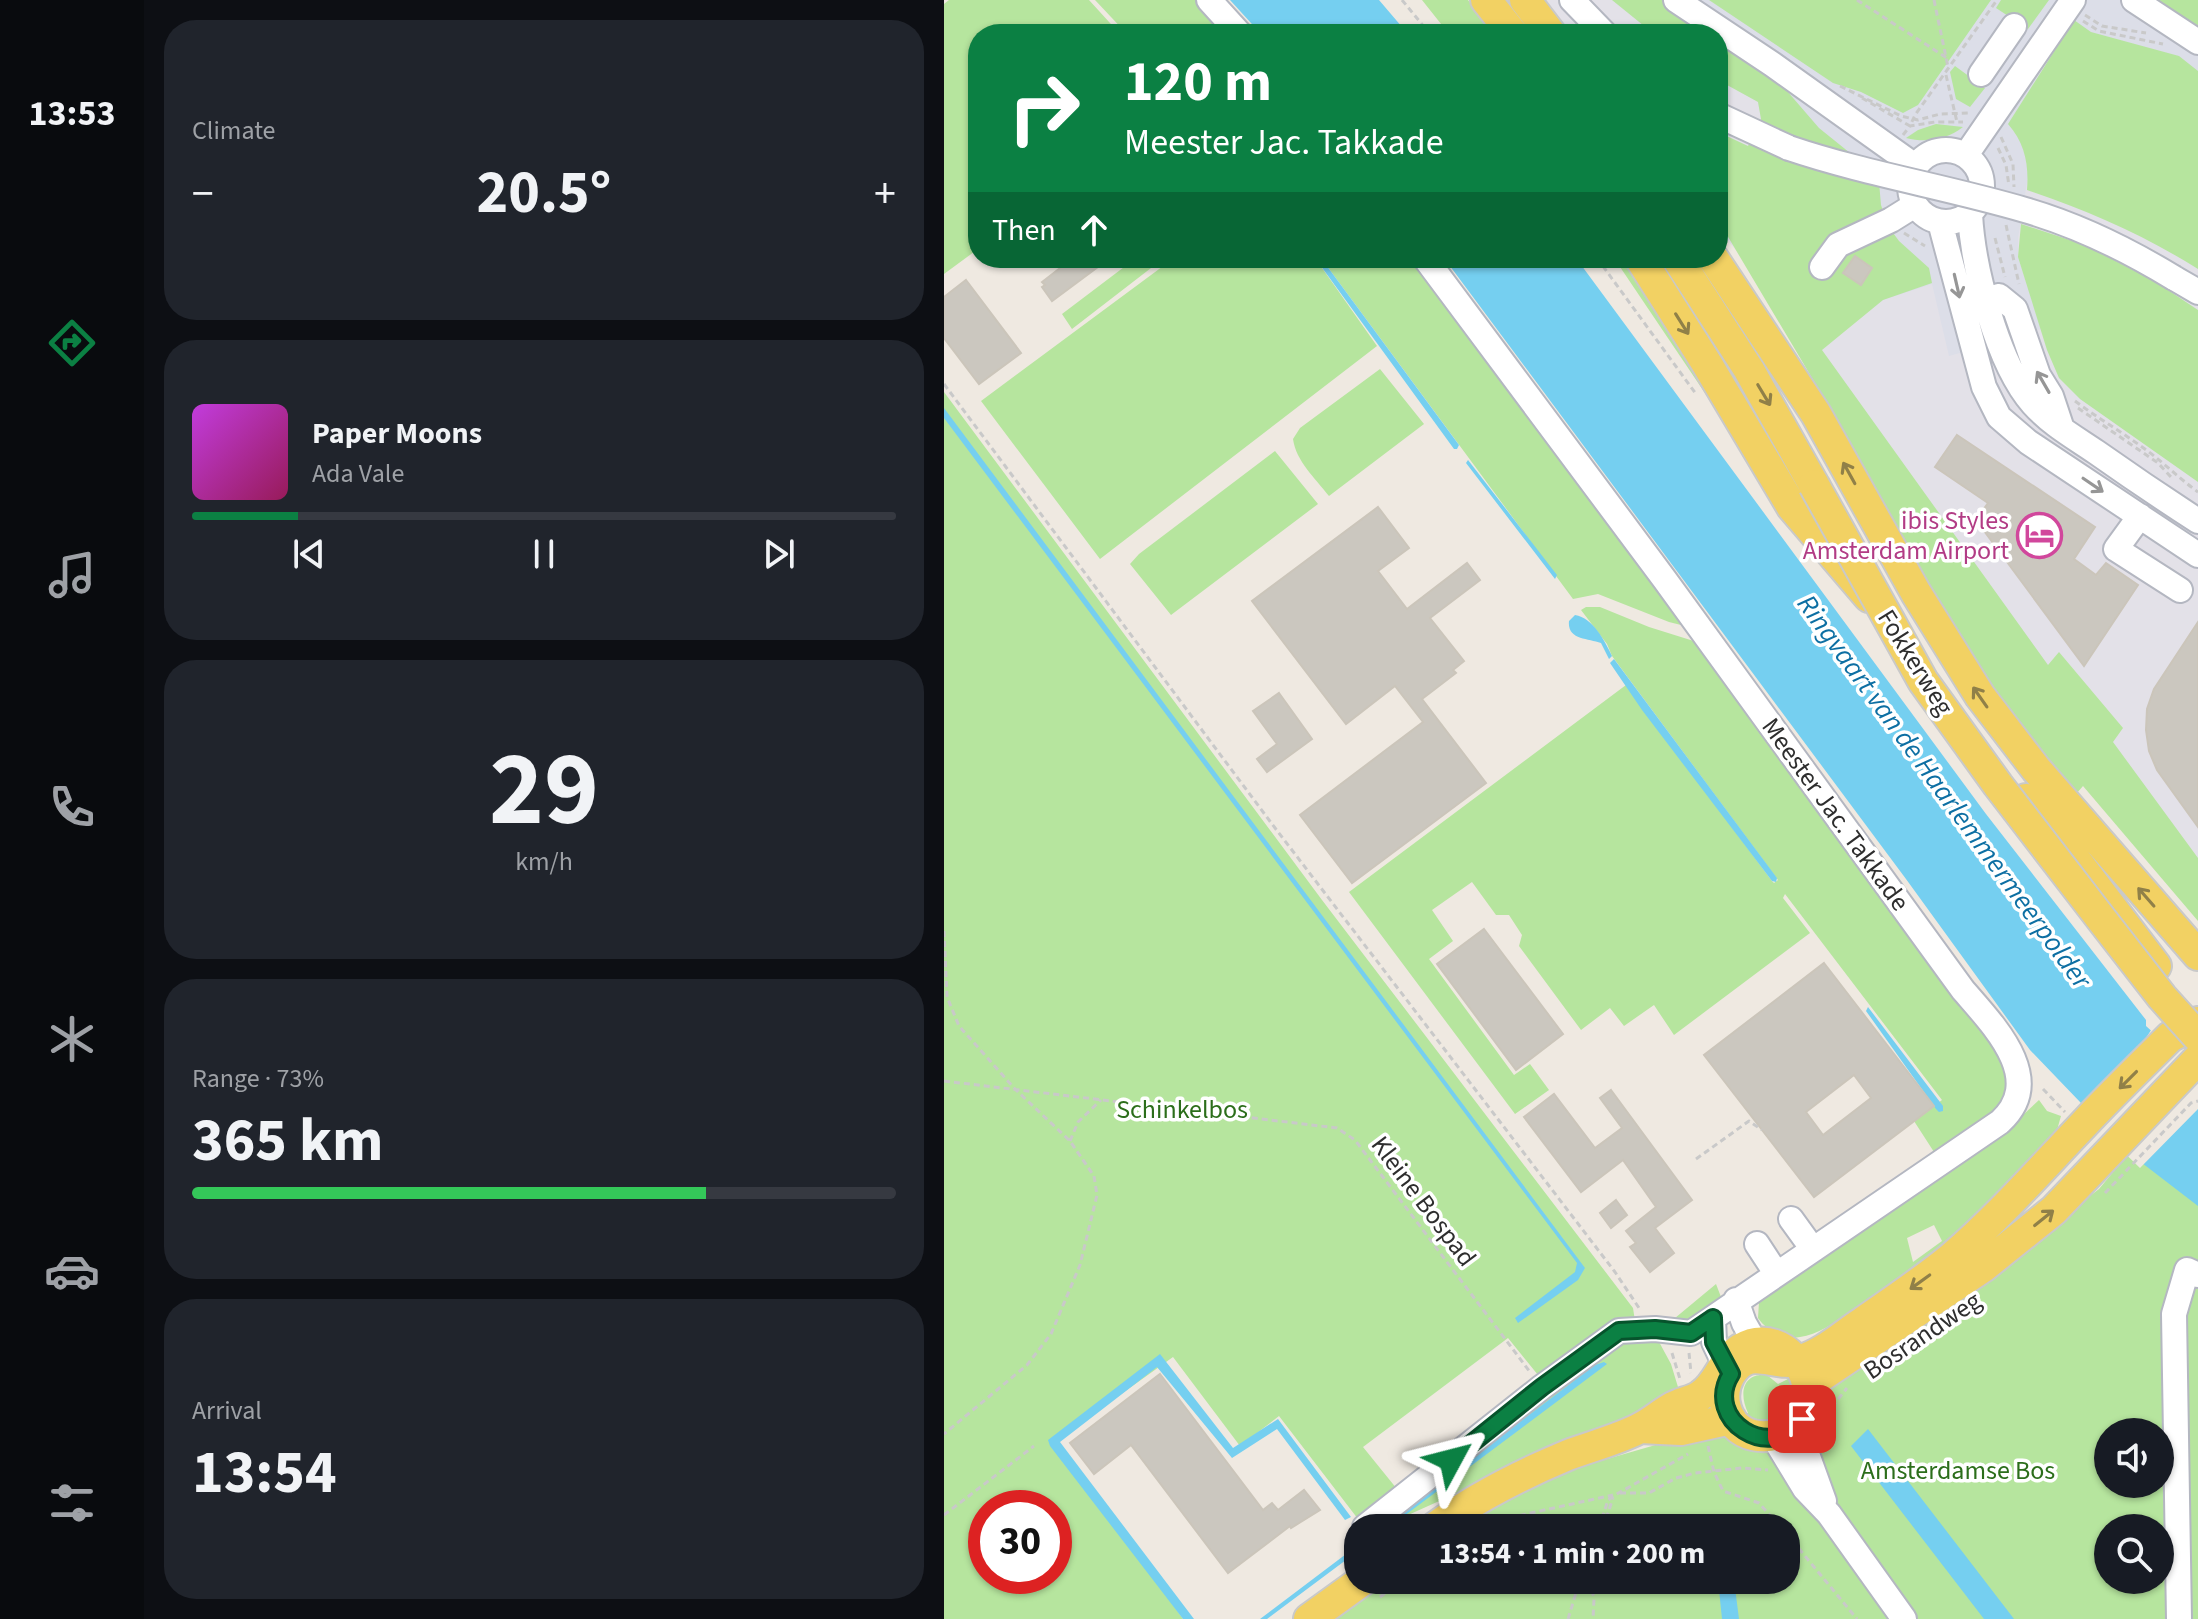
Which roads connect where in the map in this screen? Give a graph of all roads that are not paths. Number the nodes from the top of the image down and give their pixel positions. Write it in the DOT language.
graph roads {
  1 [pos="1209,0"];
  2 [pos="1486,0"];
  3 [pos="1525,0"];
  4 [pos="1572,0"];
  5 [pos="1676,0"];
  6 [pos="2134,0"];
  7 [pos="2071,3"];
  8 [pos="1231,24"];
  9 [pos="1505,24"];
  10 [pos="1543,24"];
  11 [pos="1595,24"];
  12 [pos="1712,24"];
  13 [pos="2014,26"];
  14 [pos="1728,35"];
  15 [pos="2198,42"];
  16 [pos="1999,47"];
  17 [pos="2027,66"];
  18 [pos="1981,74"];
  19 [pos="1728,120"];
  20 [pos="1966,155"];
  21 [pos="1915,166"];
  22 [pos="1915,205"];
  23 [pos="1970,214"];
  24 [pos="1940,222"];
  25 [pos="1822,267"];
  26 [pos="1432,268"];
  27 [pos="1646,268"];
  28 [pos="1683,268"];
  29 [pos="1720,268"];
  30 [pos="1991,289"];
  31 [pos="2198,292"];
  32 [pos="2062,429"];
  33 [pos="2140,516"];
  34 [pos="2198,521"];
  35 [pos="2198,555"];
  36 [pos="2198,564"];
  37 [pos="2198,955"];
  38 [pos="2185,997"];
  39 [pos="2191,1047"];
  40 [pos="1791,1219"];
  41 [pos="1757,1244"];
  42 [pos="1812,1248"];
  43 [pos="1776,1273"];
  44 [pos="2198,1275"];
  45 [pos="1736,1300"];
  46 [pos="1713,1318"];
  47 [pos="1756,1344"];
  48 [pos="1797,1366"];
  49 [pos="1723,1373"];
  50 [pos="1731,1419"];
  51 [pos="1640,1428"];
  52 [pos="1785,1432"];
  53 [pos="1381,1514"];
  54 [pos="1454,1514"];
  55 [pos="1829,1514"];
  56 [pos="1344,1594"];
  57 [pos="1309,1619"];
  58 [pos="1904,1619"];
  59 [pos="2179,1619"];
  1 -- 8 [label="street"];
  2 -- 9 [label="main road"];
  3 -- 10 [label="main road"];
  4 -- 11 [label="street"];
  5 -- 12 [label="street"];
  6 -- 15 [label="street"];
  7 -- 17 [label="street"];
  13 -- 16 [label="street"];
  14 -- 21 [label="street"];
  16 -- 17 [label="street"];
  16 -- 18 [label="street"];
  17 -- 20 [label="street"];
  19 -- 31 [label="street, bridge"];
  20 -- 21 [label="street"];
  20 -- 23 [label="street"];
  21 -- 22 [label="street"];
  22 -- 24 [label="street"];
  22 -- 25 [label="street"];
  23 -- 24 [label="street"];
  23 -- 30 [label="street"];
  24 -- 33 [label="street, one-way"];
  26 -- 42 [label="street, Meester Jac. Takkade"];
  27 -- 38 [label="main road, one-way"];
  28 -- 39 [label="main road, Fokkerweg, one-way, bridge"];
  37 -- 29 [label="main road, Fokkerweg, one-way"];
  32 -- 30 [label="street, one-way"];
  30 -- 32 [label="street"];
  32 -- 34 [label="street"];
  33 -- 35 [label="street"];
  33 -- 36 [label="street"];
  38 -- 39 [label="main road"];
  39 -- 48 [label="main road, Bosrandweg, one-way"];
  48 -- 39 [label="main road, Bosrandweg, one-way"];
  40 -- 42 [label="street"];
  41 -- 43 [label="street"];
  42 -- 43 [label="street, Meester Jac. Takkade"];
  43 -- 45 [label="street, Meester Jac. Takkade"];
  44 -- 59 [label="street"];
  45 -- 46 [label="street, Meester Jac. Takkade"];
  45 -- 47 [label="street"];
  46 -- 49 [label="street"];
  46 -- 53 [label="street"];
  47 -- 48 [label="main road"];
  47 -- 49 [label="main road"];
  48 -- 49 [label="main road"];
  48 -- 52 [label="main road"];
  49 -- 50 [label="main road"];
  49 -- 51 [label="main road"];
  50 -- 51 [label="main road"];
  50 -- 52 [label="main road"];
  51 -- 54 [label="main road"];
  52 -- 55 [label="street"];
  52 -- 55 [label="street"];
  55 -- 58 [label="street"];
  56 -- 57 [label="main road"];
}
